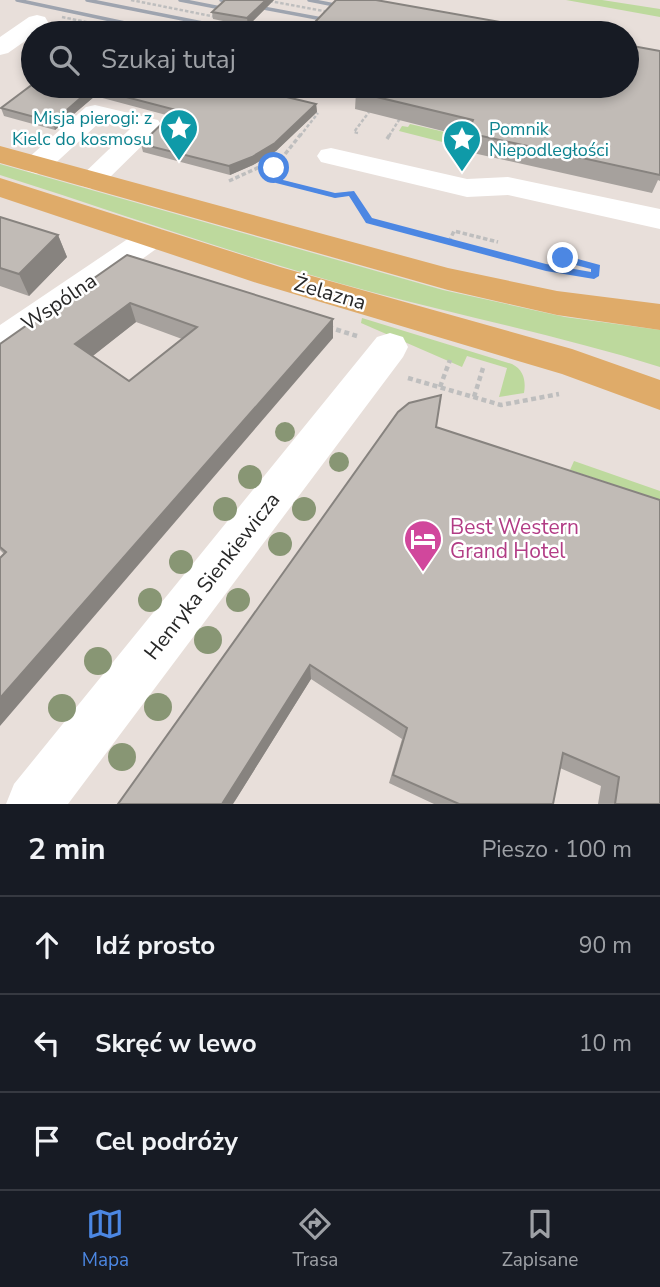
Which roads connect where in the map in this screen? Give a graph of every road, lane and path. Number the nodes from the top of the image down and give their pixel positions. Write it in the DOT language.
graph roads {
  1 [pos="131,0"];
  2 [pos="264,0"];
  3 [pos="341,14"];
  4 [pos="45,18"];
  5 [pos="223,18"];
  6 [pos="236,20"];
  7 [pos="40,21"];
  8 [pos="64,21"];
  9 [pos="241,21"];
  10 [pos="21,34"];
  11 [pos="0,48"];
  12 [pos="408,106"];
  13 [pos="318,113"];
  14 [pos="369,113"];
  15 [pos="401,116"];
  16 [pos="408,117"];
  17 [pos="354,132"];
  18 [pos="387,139"];
  19 [pos="0,154"];
  20 [pos="283,156"];
  21 [pos="331,156"];
  22 [pos="37,165"];
  23 [pos="91,180"];
  24 [pos="229,181"];
  25 [pos="0,187"];
  26 [pos="660,219"];
  27 [pos="152,237"];
  28 [pos="449,242"];
  29 [pos="498,242"];
  30 [pos="555,256"];
  31 [pos="534,264"];
  32 [pos="582,274"];
  33 [pos="660,317"];
  34 [pos="0,343"];
  35 [pos="382,357"];
  36 [pos="450,360"];
  37 [pos="485,364"];
  38 [pos="440,387"];
  39 [pos="572,392"];
  40 [pos="660,395"];
  41 [pos="474,397"];
  42 [pos="34,804"];
  1 -- 5 [label="path"];
  2 -- 3 [label="path"];
  4 -- 7 [label="street"];
  4 -- 8 [label="path"];
  6 -- 9 [label="path"];
  10 -- 11 [label="street"];
  12 -- 15 [label="path"];
  13 -- 20 [label="path"];
  14 -- 17 [label="path"];
  15 -- 16 [label="path"];
  15 -- 18 [label="path"];
  19 -- 22 [label="main road"];
  20 -- 24 [label="path"];
  20 -- 28 [label="path"];
  21 -- 26 [label="street"];
  22 -- 23 [label="main road"];
  22 -- 23 [label="street"];
  23 -- 33 [label="main road"];
  25 -- 27 [label="main road, Żelazna"];
  27 -- 34 [label="street, Wspólna"];
  27 -- 40 [label="main road, Żelazna"];
  28 -- 29 [label="path"];
  28 -- 31 [label="path"];
  30 -- 32 [label="path"];
  35 -- 38 [label="path"];
  35 -- 42 [label="street, Henryka Sienkiewicza"];
  36 -- 38 [label="path"];
  37 -- 41 [label="path"];
  38 -- 41 [label="path"];
  39 -- 41 [label="path"];
}
